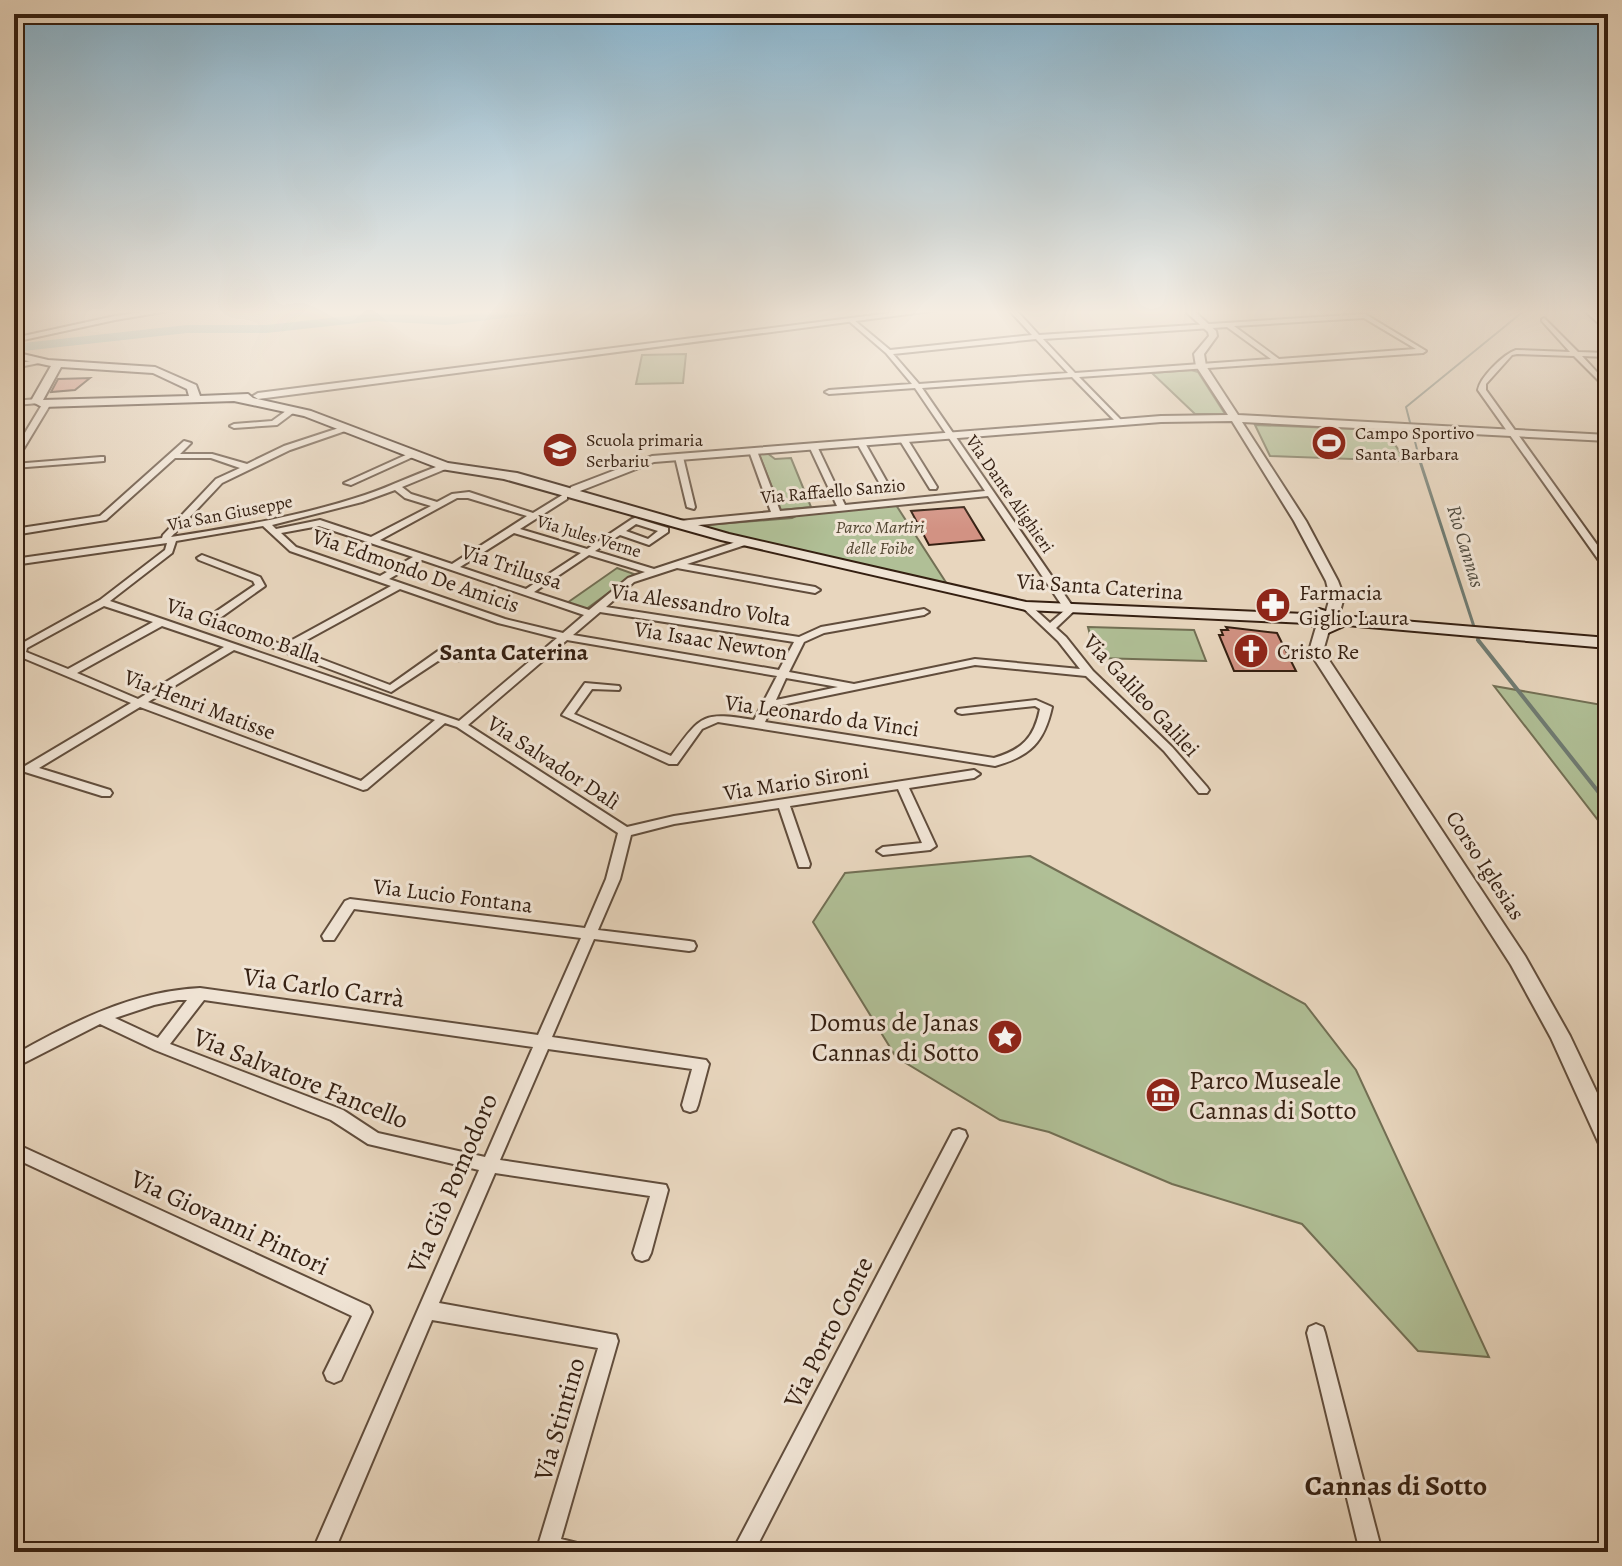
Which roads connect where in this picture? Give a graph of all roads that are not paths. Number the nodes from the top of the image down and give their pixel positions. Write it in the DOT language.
graph roads {
  1 [pos="50,383"];
  2 [pos="183,383"];
  3 [pos="378,383"];
  4 [pos="915,383"];
  5 [pos="958,383"];
  6 [pos="1079,383"];
  7 [pos="1212,383"];
  8 [pos="1483,383"];
  9 [pos="917,386"];
  10 [pos="829,392"];
  11 [pos="195,399"];
  12 [pos="257,399"];
  13 [pos="14,403"];
  14 [pos="42,403"];
  15 [pos="293,410"];
  16 [pos="1236,419"];
  17 [pos="1118,422"];
  18 [pos="234,426"];
  19 [pos="345,428"];
  20 [pos="1510,433"];
  21 [pos="950,436"];
  22 [pos="1608,438"];
  23 [pos="903,439"];
  24 [pos="25,440"];
  25 [pos="14,441"];
  26 [pos="187,443"];
  27 [pos="861,443"];
  28 [pos="813,446"];
  29 [pos="753,451"];
  30 [pos="173,456"];
  31 [pos="411,456"];
  32 [pos="679,457"];
  33 [pos="14,458"];
  34 [pos="101,459"];
  35 [pos="14,466"];
  36 [pos="445,466"];
  37 [pos="247,467"];
  38 [pos="508,476"];
  39 [pos="348,483"];
  40 [pos="395,486"];
  41 [pos="587,487"];
  42 [pos="933,487"];
  43 [pos="888,491"];
  44 [pos="991,493"];
  45 [pos="569,497"];
  46 [pos="438,505"];
  47 [pos="691,507"];
  48 [pos="842,507"];
  49 [pos="776,513"];
  50 [pos="535,516"];
  51 [pos="656,519"];
  52 [pos="679,524"];
  53 [pos="270,528"];
  54 [pos="512,529"];
  55 [pos="14,532"];
  56 [pos="619,532"];
  57 [pos="371,541"];
  58 [pos="172,542"];
  59 [pos="745,542"];
  60 [pos="589,553"];
  61 [pos="421,557"];
  62 [pos="202,558"];
  63 [pos="14,562"];
  64 [pos="680,566"];
  65 [pos="1608,567"];
  66 [pos="452,568"];
  67 [pos="657,573"];
  68 [pos="381,579"];
  69 [pos="398,586"];
  70 [pos="815,590"];
  71 [pos="528,592"];
  72 [pos="103,602"];
  73 [pos="1026,606"];
  74 [pos="1047,609"];
  75 [pos="1070,610"];
  76 [pos="593,611"];
  77 [pos="924,612"];
  78 [pos="1326,620"];
  79 [pos="161,622"];
  80 [pos="1051,628"];
  81 [pos="563,636"];
  82 [pos="800,640"];
  83 [pos="1608,643"];
  84 [pos="232,647"];
  85 [pos="284,648"];
  86 [pos="462,658"];
  87 [pos="782,672"];
  88 [pos="1089,673"];
  89 [pos="68,674"];
  90 [pos="851,686"];
  91 [pos="615,688"];
  92 [pos="142,704"];
  93 [pos="766,705"];
  94 [pos="962,711"];
  95 [pos="443,719"];
  96 [pos="758,724"];
  97 [pos="461,725"];
  98 [pos="974,774"];
  99 [pos="902,785"];
  100 [pos="1203,790"];
  101 [pos="106,793"];
  102 [pos="783,803"];
  103 [pos="625,832"];
  104 [pos="883,851"];
  105 [pos="804,864"];
  106 [pos="589,933"];
  107 [pos="329,936"];
  108 [pos="689,946"];
  109 [pos="200,994"];
  110 [pos="103,1019"];
  111 [pos="541,1042"];
  112 [pos="160,1046"];
  113 [pos="14,1062"];
  114 [pos="690,1105"];
  115 [pos="959,1136"];
  116 [pos="1608,1139"];
  117 [pos="14,1150"];
  118 [pos="487,1165"];
  119 [pos="642,1253"];
  120 [pos="427,1310"];
  121 [pos="1316,1333"];
  122 [pos="334,1373"];
  123 [pos="547,1550"];
  124 [pos="323,1552"];
  125 [pos="573,1552"];
  126 [pos="743,1552"];
  127 [pos="1371,1552"];
  1 -- 14 [label="main road"];
  2 -- 11 [label="main road"];
  3 -- 12 [label="street"];
  4 -- 9 [label="street, Via Dante Alighieri"];
  5 -- 9 [label="street"];
  6 -- 17 [label="street"];
  7 -- 16 [label="street, Corso Iglesias"];
  8 -- 20 [label="street"];
  9 -- 10 [label="street"];
  9 -- 21 [label="street, Via Dante Alighieri"];
  11 -- 12 [label="main road, Via Santa Caterina"];
  11 -- 14 [label="main road, Via Santa Caterina"];
  12 -- 15 [label="main road, Via Santa Caterina"];
  13 -- 14 [label="street"];
  14 -- 24 [label="street"];
  15 -- 18 [label="street"];
  15 -- 19 [label="main road, Via Santa Caterina"];
  16 -- 17 [label="street"];
  16 -- 20 [label="street"];
  16 -- 78 [label="street, Corso Iglesias"];
  17 -- 21 [label="street"];
  19 -- 31 [label="main road, Via Santa Caterina"];
  19 -- 37 [label="street"];
  20 -- 22 [label="street"];
  20 -- 65 [label="street"];
  21 -- 23 [label="street"];
  21 -- 44 [label="street, Via Dante Alighieri"];
  23 -- 27 [label="street"];
  23 -- 42 [label="street"];
  24 -- 25 [label="street"];
  24 -- 33 [label="street"];
  26 -- 30 [label="street"];
  27 -- 28 [label="street"];
  27 -- 43 [label="street"];
  28 -- 29 [label="street"];
  28 -- 48 [label="street"];
  29 -- 32 [label="street"];
  29 -- 49 [label="street"];
  30 -- 37 [label="street"];
  30 -- 55 [label="street"];
  31 -- 36 [label="main road, Via Santa Caterina"];
  31 -- 39 [label="street"];
  32 -- 41 [label="street"];
  32 -- 47 [label="street"];
  34 -- 35 [label="street"];
  36 -- 38 [label="main road, Via Santa Caterina"];
  36 -- 40 [label="street, Via San Giuseppe"];
  37 -- 58 [label="street"];
  38 -- 41 [label="main road, Via Santa Caterina"];
  38 -- 45 [label="main road, Via Santa Caterina"];
  40 -- 46 [label="street"];
  40 -- 53 [label="street, Via San Giuseppe"];
  41 -- 45 [label="street"];
  41 -- 51 [label="main road, Via Santa Caterina"];
  44 -- 48 [label="street, Via Raffaello Sanzio"];
  44 -- 75 [label="street, Via Dante Alighieri"];
  45 -- 50 [label="street"];
  45 -- 51 [label="main road, Via Santa Caterina"];
  46 -- 50 [label="street"];
  46 -- 57 [label="street"];
  48 -- 49 [label="street, Via Raffaello Sanzio"];
  49 -- 52 [label="street, Via Raffaello Sanzio"];
  50 -- 54 [label="street"];
  51 -- 52 [label="main road, Via Santa Caterina"];
  52 -- 59 [label="main road, Via Santa Caterina"];
  53 -- 57 [label="street, Via Trilussa"];
  53 -- 58 [label="street, Via San Giuseppe"];
  53 -- 68 [label="street, Via Edmondo De Amicis"];
  54 -- 60 [label="street, Via Jules Verne"];
  54 -- 66 [label="street"];
  56 -- 60 [label="street"];
  57 -- 61 [label="street, Via Trilussa"];
  58 -- 63 [label="street, Via San Giuseppe"];
  58 -- 72 [label="street"];
  59 -- 64 [label="street"];
  59 -- 73 [label="main road, Via Santa Caterina"];
  60 -- 67 [label="street, Via Jules Verne"];
  60 -- 71 [label="street"];
  61 -- 66 [label="street, Via Trilussa"];
  61 -- 68 [label="street"];
  62 -- 85 [label="street"];
  64 -- 67 [label="street"];
  64 -- 70 [label="street"];
  66 -- 71 [label="street, Via Trilussa"];
  67 -- 76 [label="street"];
  68 -- 69 [label="street, Via Edmondo De Amicis"];
  69 -- 81 [label="street, Via Edmondo De Amicis"];
  69 -- 85 [label="street"];
  71 -- 76 [label="street, Via Trilussa"];
  72 -- 79 [label="street, Via Giacomo Balla"];
  72 -- 89 [label="street, Via Henri Matisse"];
  73 -- 74 [label="main road, Via Santa Caterina"];
  73 -- 80 [label="street, Via Galileo Galilei"];
  74 -- 75 [label="main road, Via Santa Caterina"];
  74 -- 80 [label="street, Via Galileo Galilei"];
  75 -- 78 [label="main road, Via Santa Caterina"];
  75 -- 80 [label="street, Via Galileo Galilei"];
  76 -- 81 [label="street"];
  76 -- 82 [label="street, Via Alessandro Volta"];
  77 -- 82 [label="street"];
  78 -- 83 [label="main road, Via Santa Caterina"];
  78 -- 116 [label="street, Corso Iglesias"];
  79 -- 84 [label="street, Via Giacomo Balla"];
  79 -- 89 [label="street"];
  80 -- 88 [label="street, Via Galileo Galilei"];
  81 -- 87 [label="street, Via Isaac Newton"];
  81 -- 97 [label="street"];
  82 -- 87 [label="street"];
  84 -- 92 [label="street"];
  84 -- 95 [label="street, Via Giacomo Balla"];
  85 -- 86 [label="street"];
  87 -- 90 [label="street, Via Isaac Newton"];
  87 -- 93 [label="street"];
  88 -- 90 [label="street"];
  88 -- 100 [label="street, Via Galileo Galilei"];
  89 -- 92 [label="street, Via Henri Matisse"];
  90 -- 93 [label="street"];
  91 -- 96 [label="street, Via Leonardo da Vinci"];
  92 -- 95 [label="street, Via Henri Matisse"];
  92 -- 101 [label="street"];
  93 -- 96 [label="street"];
  94 -- 96 [label="street, Via Leonardo da Vinci"];
  95 -- 97 [label="street, Via Giacomo Balla"];
  97 -- 103 [label="street, Via Salvador Dalì"];
  98 -- 99 [label="street, Via Mario Sironi"];
  99 -- 102 [label="street, Via Mario Sironi"];
  99 -- 104 [label="street"];
  102 -- 103 [label="street, Via Mario Sironi"];
  102 -- 105 [label="street"];
  103 -- 106 [label="street, Via Giò Pomodoro"];
  106 -- 107 [label="street, Via Lucio Fontana"];
  106 -- 108 [label="street"];
  106 -- 111 [label="street, Via Giò Pomodoro"];
  109 -- 110 [label="street, Via Carlo Carrà"];
  109 -- 111 [label="street, Via Carlo Carrà"];
  109 -- 112 [label="street"];
  110 -- 112 [label="street, Via Salvatore Fancello"];
  110 -- 113 [label="street"];
  111 -- 114 [label="street, Via Carlo Carrà"];
  111 -- 118 [label="street, Via Giò Pomodoro"];
  112 -- 118 [label="street, Via Salvatore Fancello"];
  115 -- 126 [label="street, Via Porto Conte"];
  117 -- 122 [label="street, Via Giovanni Pintori"];
  118 -- 119 [label="street, Via Salvatore Fancello"];
  118 -- 120 [label="street, Via Giò Pomodoro"];
  120 -- 123 [label="street, Via Stintino"];
  120 -- 124 [label="street, Via Giò Pomodoro"];
  121 -- 127 [label="street"];
  123 -- 125 [label="street"];
}
